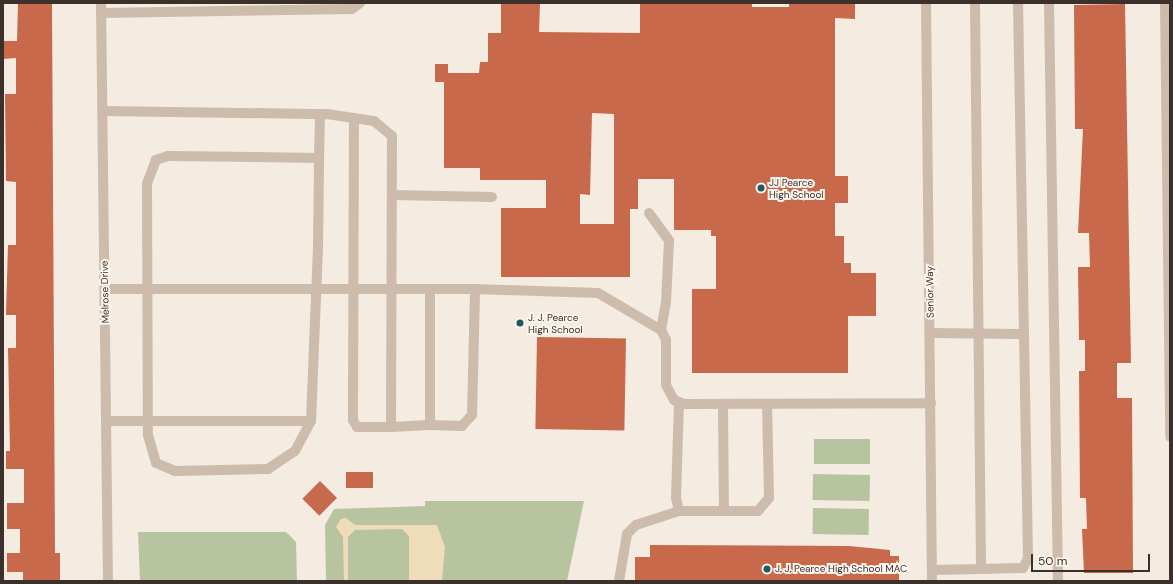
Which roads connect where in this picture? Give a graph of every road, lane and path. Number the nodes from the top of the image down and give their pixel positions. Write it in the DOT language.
graph roads {
  1 [pos="360,3"];
  2 [pos="926,3"];
  3 [pos="975,3"];
  4 [pos="1018,3"];
  5 [pos="1050,3"];
  6 [pos="1164,3"];
  7 [pos="191,7"];
  8 [pos="101,8"];
  9 [pos="102,111"];
  10 [pos="320,114"];
  11 [pos="354,118"];
  12 [pos="319,158"];
  13 [pos="392,195"];
  14 [pos="492,197"];
  15 [pos="649,213"];
  16 [pos="105,289"];
  17 [pos="356,289"];
  18 [pos="393,289"];
  19 [pos="430,289"];
  20 [pos="475,289"];
  21 [pos="149,290"];
  22 [pos="315,290"];
  23 [pos="661,330"];
  24 [pos="930,333"];
  25 [pos="978,333"];
  26 [pos="1022,334"];
  27 [pos="679,402"];
  28 [pos="931,403"];
  29 [pos="723,404"];
  30 [pos="767,404"];
  31 [pos="148,420"];
  32 [pos="106,421"];
  33 [pos="311,421"];
  34 [pos="430,425"];
  35 [pos="391,427"];
  36 [pos="1170,437"];
  37 [pos="679,511"];
  38 [pos="724,511"];
  39 [pos="981,569"];
  40 [pos="932,570"];
  41 [pos="108,581"];
  42 [pos="619,581"];
  43 [pos="932,581"];
  44 [pos="1058,581"];
  1 -- 7 [label="street"];
  2 -- 24 [label="street, Senior Way"];
  3 -- 25 [label="street"];
  4 -- 26 [label="street"];
  5 -- 44 [label="street"];
  6 -- 36 [label="street"];
  7 -- 8 [label="street"];
  8 -- 9 [label="street, Melrose Drive"];
  9 -- 10 [label="street"];
  9 -- 16 [label="street, Melrose Drive"];
  10 -- 11 [label="street"];
  10 -- 12 [label="street"];
  11 -- 13 [label="street"];
  11 -- 17 [label="street"];
  12 -- 21 [label="street"];
  12 -- 22 [label="street"];
  13 -- 14 [label="street"];
  13 -- 18 [label="street"];
  15 -- 23 [label="street"];
  16 -- 21 [label="street"];
  16 -- 32 [label="street, Melrose Drive"];
  17 -- 18 [label="street"];
  17 -- 22 [label="street"];
  17 -- 35 [label="street"];
  18 -- 19 [label="street"];
  18 -- 35 [label="street"];
  19 -- 20 [label="street"];
  19 -- 34 [label="street"];
  20 -- 23 [label="street"];
  20 -- 34 [label="street"];
  21 -- 22 [label="street"];
  21 -- 31 [label="street"];
  22 -- 33 [label="street"];
  23 -- 27 [label="street"];
  24 -- 25 [label="street"];
  24 -- 28 [label="street, Senior Way"];
  25 -- 26 [label="street"];
  25 -- 39 [label="street"];
  26 -- 39 [label="street"];
  27 -- 29 [label="street"];
  27 -- 37 [label="street"];
  28 -- 30 [label="street"];
  28 -- 40 [label="street, Senior Way"];
  29 -- 30 [label="street"];
  29 -- 38 [label="street"];
  30 -- 38 [label="street"];
  31 -- 32 [label="street"];
  31 -- 33 [label="street"];
  31 -- 33 [label="street"];
  32 -- 41 [label="street, Melrose Drive"];
  34 -- 35 [label="street"];
  37 -- 38 [label="street"];
  37 -- 42 [label="street"];
  39 -- 40 [label="street"];
  40 -- 43 [label="street, Senior Way"];
}
